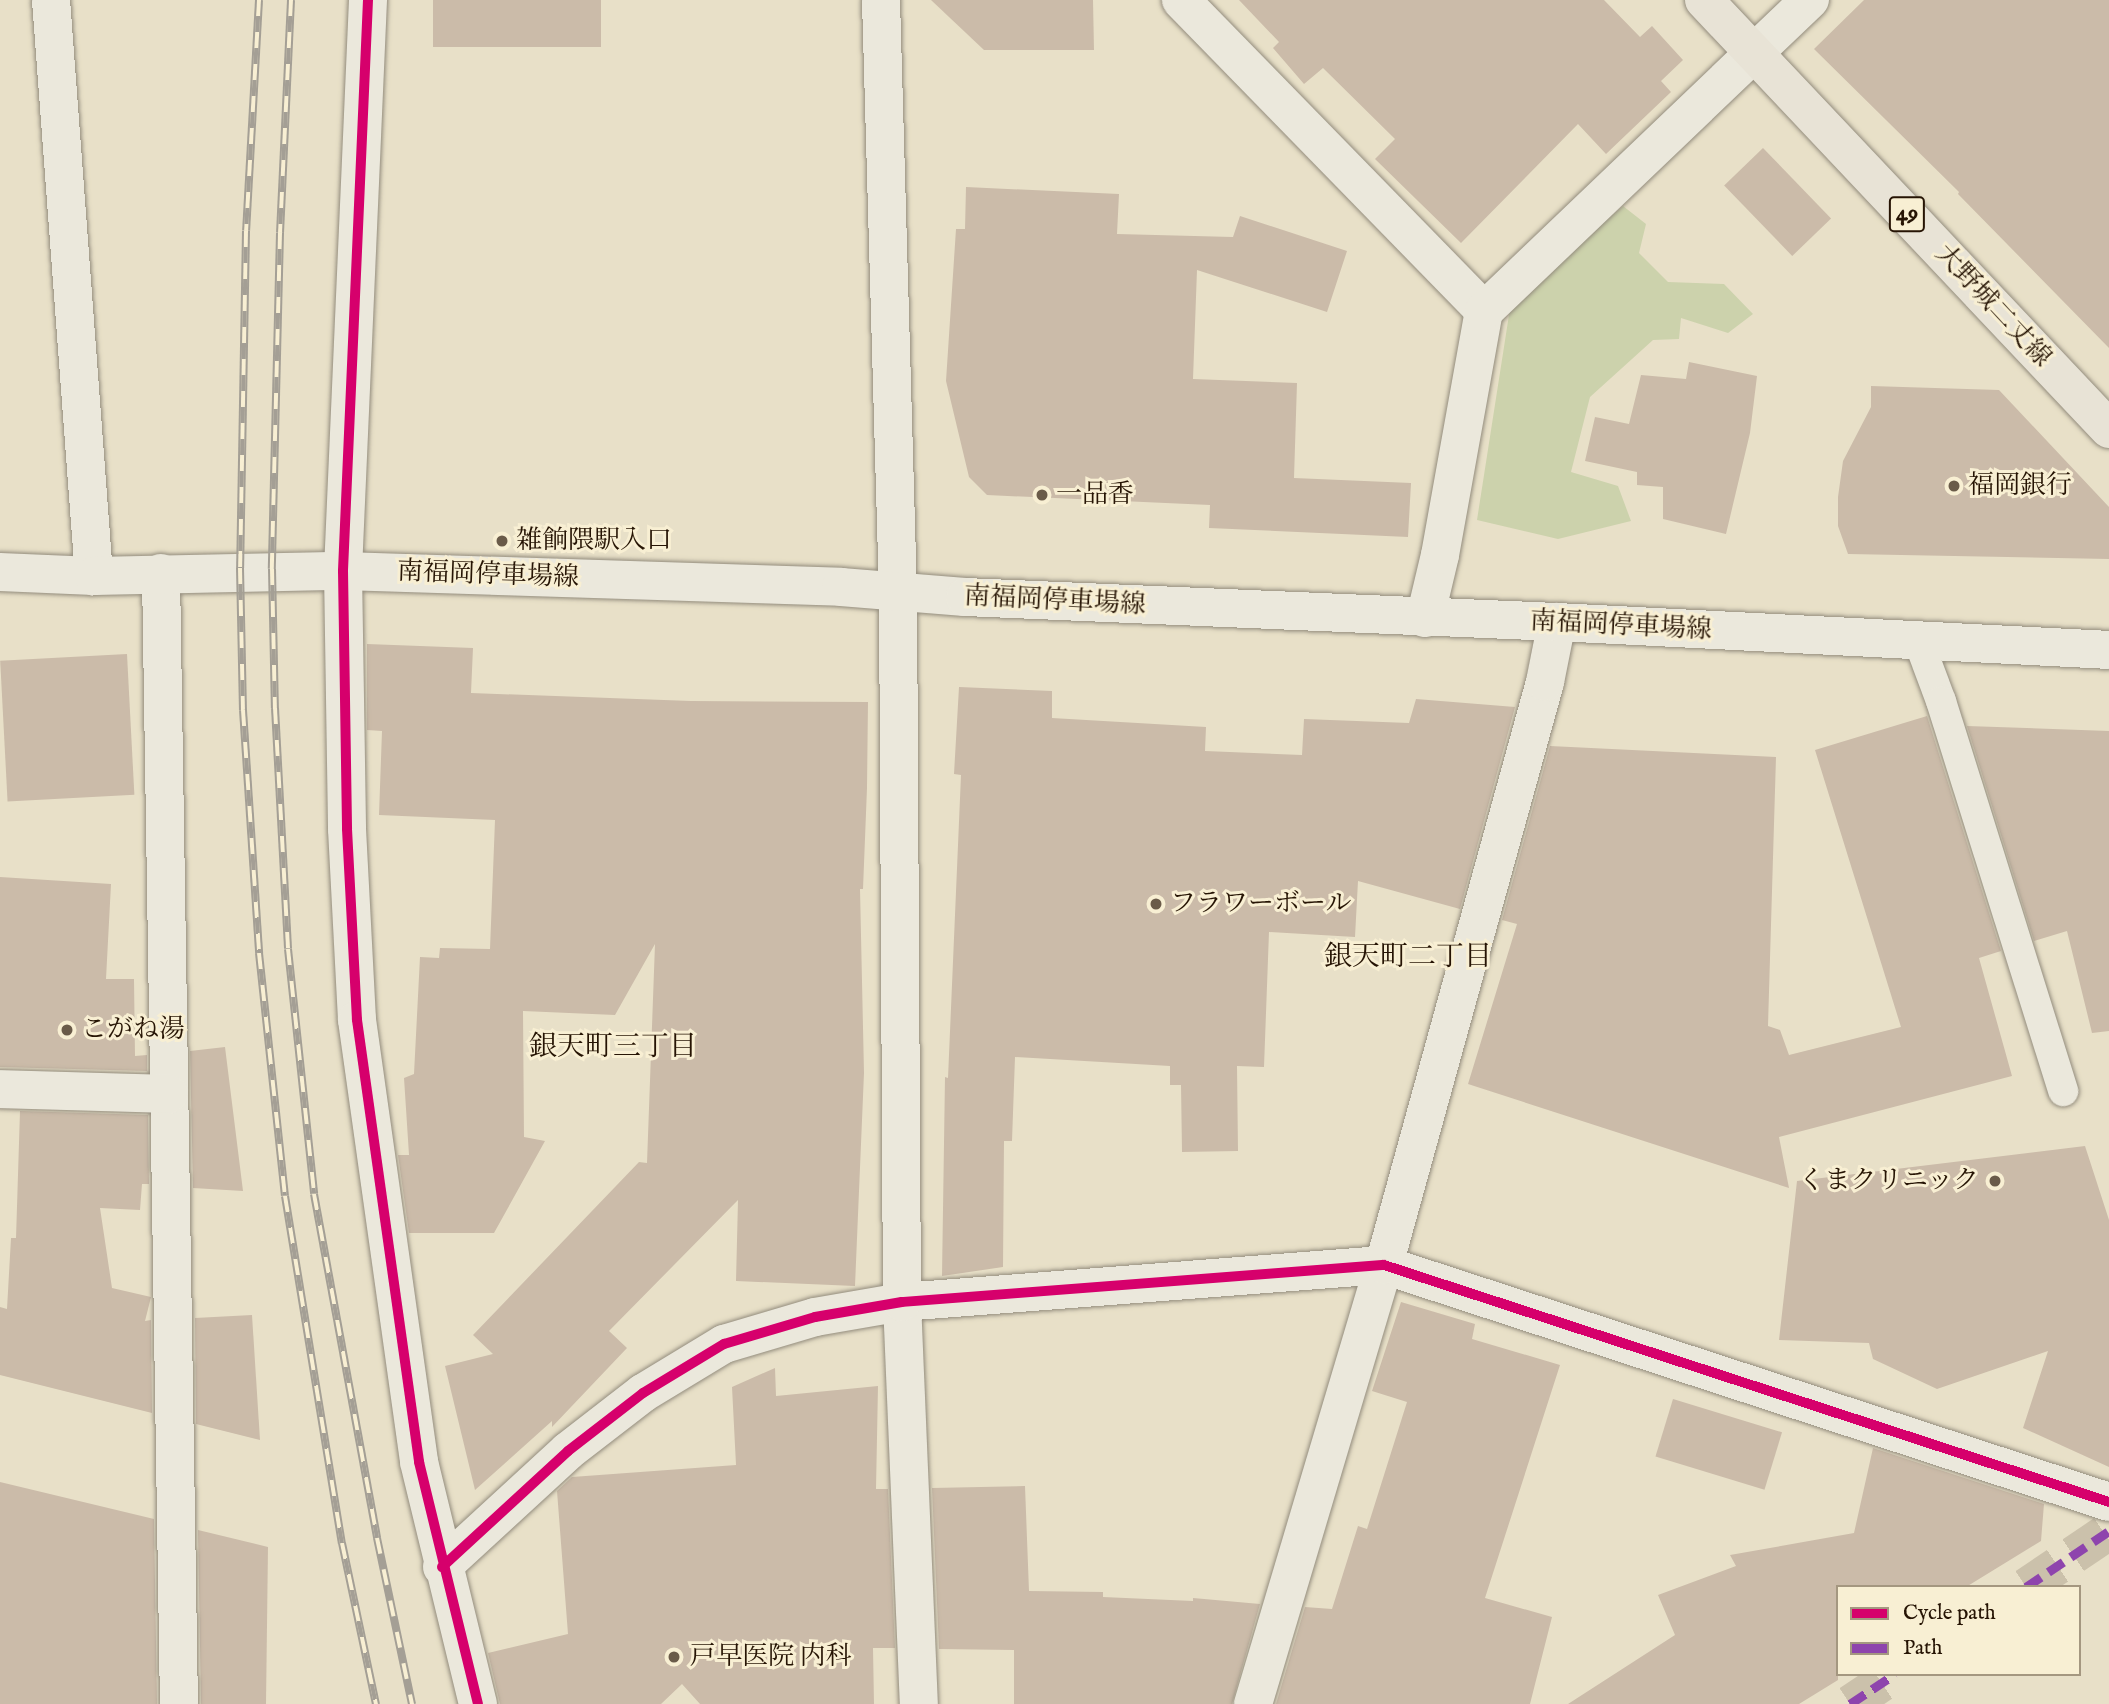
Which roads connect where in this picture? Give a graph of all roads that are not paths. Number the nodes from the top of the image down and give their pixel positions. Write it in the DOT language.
graph roads {
  1 [pos="51,0"];
  2 [pos="368,0"];
  3 [pos="881,0"];
  4 [pos="1181,0"];
  5 [pos="1704,0"];
  6 [pos="1810,0"];
  7 [pos="1754,53"];
  8 [pos="1483,311"];
  9 [pos="2109,429"];
  10 [pos="343,571"];
  11 [pos="0,572"];
  12 [pos="161,573"];
  13 [pos="94,576"];
  14 [pos="898,593"];
  15 [pos="1425,618"];
  16 [pos="1558,621"];
  17 [pos="1919,642"];
  18 [pos="2109,650"];
  19 [pos="0,1089"];
  20 [pos="2063,1091"];
  21 [pos="169,1094"];
  22 [pos="1384,1265"];
  23 [pos="902,1302"];
  24 [pos="2109,1502"];
  25 [pos="442,1567"];
  26 [pos="179,1704"];
  27 [pos="478,1704"];
  28 [pos="919,1704"];
  29 [pos="1253,1704"];
  1 -- 13 [label="street"];
  2 -- 10 [label="street"];
  3 -- 14 [label="street"];
  4 -- 8 [label="street"];
  5 -- 7 [label="main road, 大野城二丈線 / 49"];
  6 -- 7 [label="street"];
  7 -- 8 [label="street"];
  7 -- 9 [label="main road, 大野城二丈線 / 49"];
  8 -- 15 [label="street"];
  10 -- 12 [label="street, 南福岡停車場線"];
  10 -- 14 [label="street, 南福岡停車場線"];
  10 -- 25 [label="street"];
  11 -- 13 [label="street, 南福岡停車場線"];
  12 -- 13 [label="street, 南福岡停車場線"];
  12 -- 21 [label="street"];
  14 -- 15 [label="street, 南福岡停車場線"];
  14 -- 23 [label="street"];
  15 -- 16 [label="street, 南福岡停車場線"];
  16 -- 17 [label="street, 南福岡停車場線"];
  16 -- 22 [label="street"];
  17 -- 18 [label="street, 南福岡停車場線"];
  17 -- 20 [label="lane"];
  19 -- 21 [label="street"];
  21 -- 26 [label="street"];
  22 -- 23 [label="street"];
  22 -- 24 [label="street"];
  22 -- 29 [label="street"];
  23 -- 25 [label="street"];
  23 -- 28 [label="street"];
  25 -- 27 [label="street"];
}
